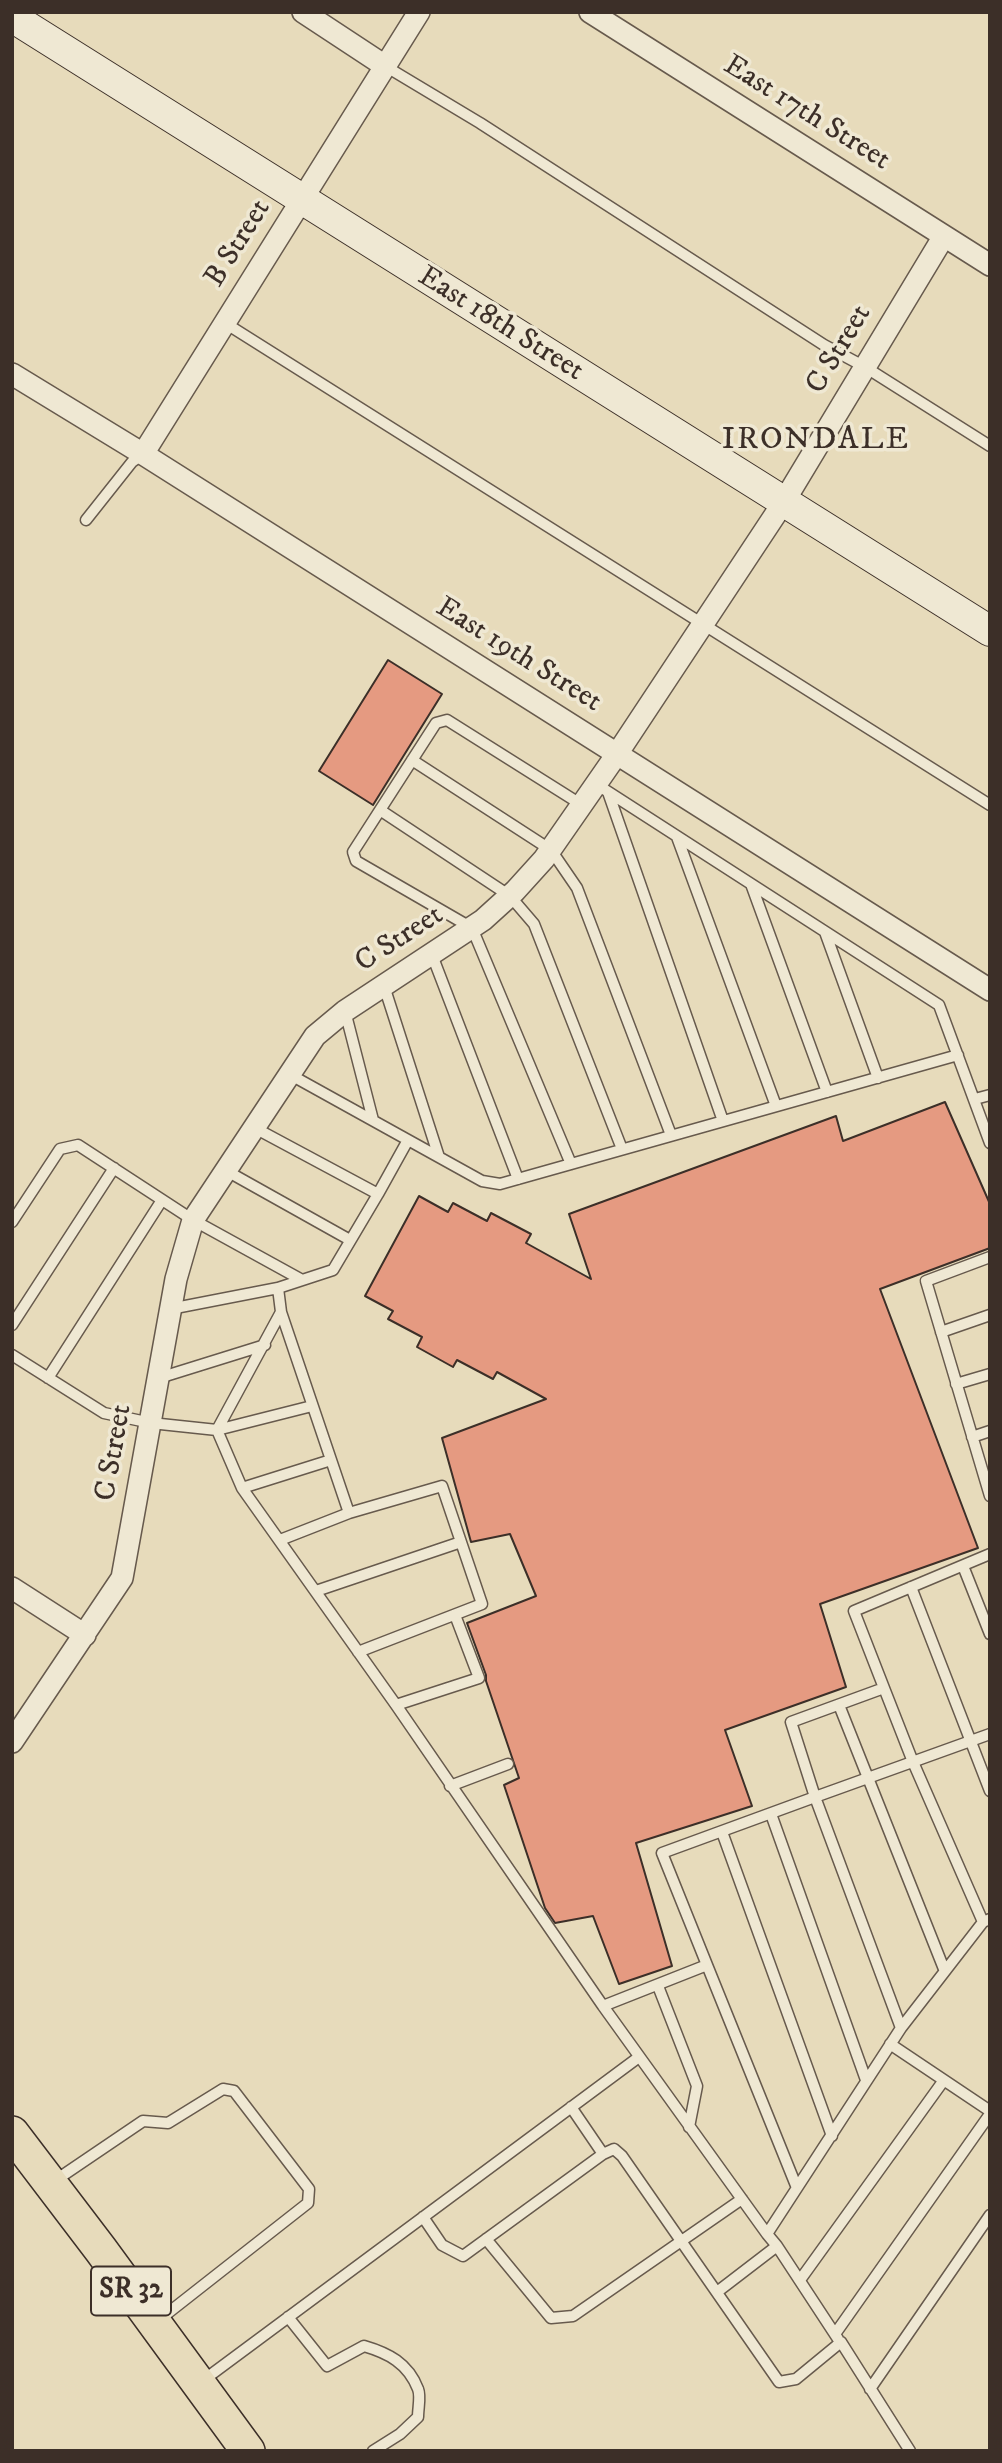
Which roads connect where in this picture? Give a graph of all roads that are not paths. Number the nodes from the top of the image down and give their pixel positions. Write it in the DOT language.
graph roads {
  1 [pos="303,12"];
  2 [pos="419,12"];
  3 [pos="590,12"];
  4 [pos="12,16"];
  5 [pos="386,66"];
  6 [pos="302,200"];
  7 [pos="944,236"];
  8 [pos="990,265"];
  9 [pos="225,323"];
  10 [pos="865,367"];
  11 [pos="12,374"];
  12 [pos="990,446"];
  13 [pos="143,454"];
  14 [pos="783,503"];
  15 [pos="86,520"];
  16 [pos="703,624"];
  17 [pos="990,631"];
  18 [pos="617,754"];
  19 [pos="412,760"];
  20 [pos="602,788"];
  21 [pos="583,805"];
  22 [pos="990,805"];
  23 [pos="380,810"];
  24 [pos="677,837"];
  25 [pos="551,850"];
  26 [pos="751,884"];
  27 [pos="510,896"];
  28 [pos="472,928"];
  29 [pos="825,932"];
  30 [pos="432,956"];
  31 [pos="384,986"];
  32 [pos="990,990"];
  33 [pos="345,1012"];
  34 [pos="958,1055"];
  35 [pos="289,1074"];
  36 [pos="878,1078"];
  37 [pos="827,1092"];
  38 [pos="990,1095"];
  39 [pos="975,1099"];
  40 [pos="776,1106"];
  41 [pos="373,1120"];
  42 [pos="723,1121"];
  43 [pos="253,1127"];
  44 [pos="671,1136"];
  45 [pos="408,1140"];
  46 [pos="990,1143"];
  47 [pos="622,1149"];
  48 [pos="439,1157"];
  49 [pos="570,1164"];
  50 [pos="114,1168"];
  51 [pos="225,1170"];
  52 [pos="518,1179"];
  53 [pos="378,1194"];
  54 [pos="162,1200"];
  55 [pos="193,1220"];
  56 [pos="12,1222"];
  57 [pos="350,1240"];
  58 [pos="990,1257"];
  59 [pos="302,1280"];
  60 [pos="278,1288"];
  61 [pos="170,1309"];
  62 [pos="281,1312"];
  63 [pos="990,1315"];
  64 [pos="12,1325"];
  65 [pos="941,1332"];
  66 [pos="265,1345"];
  67 [pos="12,1355"];
  68 [pos="990,1374"];
  69 [pos="48,1378"];
  70 [pos="159,1378"];
  71 [pos="956,1384"];
  72 [pos="312,1406"];
  73 [pos="150,1423"];
  74 [pos="217,1430"];
  75 [pos="990,1431"];
  76 [pos="972,1437"];
  77 [pos="331,1460"];
  78 [pos="242,1488"];
  79 [pos="989,1494"];
  80 [pos="349,1513"];
  81 [pos="280,1540"];
  82 [pos="461,1542"];
  83 [pos="990,1554"];
  84 [pos="962,1566"];
  85 [pos="911,1587"];
  86 [pos="12,1588"];
  87 [pos="316,1591"];
  88 [pos="455,1615"];
  89 [pos="990,1634"];
  90 [pos="85,1635"];
  91 [pos="358,1652"];
  92 [pos="884,1688"];
  93 [pos="396,1705"];
  94 [pos="839,1705"];
  95 [pos="990,1734"];
  96 [pos="971,1741"];
  97 [pos="12,1742"];
  98 [pos="913,1762"];
  99 [pos="508,1764"];
  100 [pos="867,1779"];
  101 [pos="450,1786"];
  102 [pos="990,1791"];
  103 [pos="815,1797"];
  104 [pos="771,1814"];
  105 [pos="722,1832"];
  106 [pos="986,1920"];
  107 [pos="707,1965"];
  108 [pos="944,1969"];
  109 [pos="658,1986"];
  110 [pos="603,2006"];
  111 [pos="901,2028"];
  112 [pos="890,2044"];
  113 [pos="639,2057"];
  114 [pos="866,2080"];
  115 [pos="944,2080"];
  116 [pos="571,2108"];
  117 [pos="990,2113"];
  118 [pos="690,2127"];
  119 [pos="12,2133"];
  120 [pos="832,2136"];
  121 [pos="603,2154"];
  122 [pos="51,2183"];
  123 [pos="797,2188"];
  124 [pos="742,2199"];
  125 [pos="990,2215"];
  126 [pos="423,2217"];
  127 [pos="767,2234"];
  128 [pos="486,2239"];
  129 [pos="682,2241"];
  130 [pos="777,2246"];
  131 [pos="800,2280"];
  132 [pos="717,2292"];
  133 [pos="288,2317"];
  134 [pos="155,2323"];
  135 [pos="838,2338"];
  136 [pos="199,2384"];
  137 [pos="870,2389"];
  138 [pos="248,2451"];
  139 [pos="373,2451"];
  140 [pos="910,2451"];
  1 -- 5 [label="street"];
  2 -- 5 [label="street, B Street"];
  3 -- 7 [label="street, East 17th Street"];
  4 -- 6 [label="street, East 18th Street"];
  5 -- 6 [label="street, B Street"];
  5 -- 10 [label="lane"];
  6 -- 9 [label="street, B Street"];
  6 -- 14 [label="street, East 18th Street"];
  7 -- 8 [label="street, East 17th Street"];
  7 -- 10 [label="street, C Street"];
  9 -- 13 [label="street, B Street"];
  9 -- 16 [label="lane"];
  10 -- 12 [label="lane"];
  10 -- 14 [label="street, C Street"];
  11 -- 13 [label="street, East 19th Street"];
  13 -- 15 [label="lane"];
  13 -- 18 [label="street, East 19th Street"];
  14 -- 16 [label="street, C Street"];
  14 -- 17 [label="street, East 18th Street"];
  16 -- 18 [label="street, C Street"];
  16 -- 22 [label="lane"];
  18 -- 20 [label="street, C Street"];
  18 -- 32 [label="street, East 19th Street"];
  19 -- 21 [label="lane"];
  19 -- 23 [label="lane"];
  19 -- 25 [label="lane"];
  20 -- 21 [label="street, C Street"];
  20 -- 24 [label="lane"];
  20 -- 42 [label="lane"];
  21 -- 25 [label="street, C Street"];
  23 -- 27 [label="lane"];
  23 -- 28 [label="lane"];
  24 -- 26 [label="lane"];
  24 -- 40 [label="lane"];
  25 -- 27 [label="street, C Street"];
  25 -- 44 [label="lane"];
  26 -- 29 [label="lane"];
  26 -- 37 [label="lane"];
  27 -- 28 [label="street, C Street"];
  27 -- 47 [label="lane"];
  28 -- 30 [label="street, C Street"];
  28 -- 49 [label="lane"];
  29 -- 34 [label="lane"];
  29 -- 36 [label="lane"];
  30 -- 31 [label="street, C Street"];
  30 -- 52 [label="lane"];
  31 -- 33 [label="street, C Street"];
  31 -- 48 [label="lane"];
  33 -- 35 [label="street, C Street"];
  33 -- 41 [label="lane"];
  34 -- 36 [label="lane"];
  34 -- 39 [label="lane"];
  35 -- 41 [label="lane"];
  35 -- 43 [label="street, C Street"];
  36 -- 37 [label="lane"];
  37 -- 40 [label="lane"];
  38 -- 39 [label="lane"];
  39 -- 46 [label="lane"];
  40 -- 42 [label="lane"];
  41 -- 45 [label="lane"];
  42 -- 44 [label="lane"];
  43 -- 51 [label="street, C Street"];
  43 -- 53 [label="lane"];
  44 -- 47 [label="lane"];
  45 -- 48 [label="lane"];
  45 -- 53 [label="lane"];
  47 -- 49 [label="lane"];
  48 -- 52 [label="lane"];
  49 -- 52 [label="lane"];
  50 -- 54 [label="lane"];
  50 -- 56 [label="lane"];
  50 -- 64 [label="lane"];
  51 -- 55 [label="street, C Street"];
  51 -- 57 [label="lane"];
  53 -- 57 [label="lane"];
  54 -- 55 [label="lane"];
  54 -- 69 [label="lane"];
  55 -- 59 [label="lane"];
  55 -- 61 [label="street, C Street"];
  57 -- 59 [label="lane"];
  58 -- 65 [label="lane"];
  59 -- 60 [label="lane"];
  60 -- 61 [label="lane"];
  60 -- 62 [label="lane"];
  61 -- 70 [label="street, C Street"];
  62 -- 66 [label="lane"];
  62 -- 72 [label="lane"];
  63 -- 65 [label="lane"];
  65 -- 71 [label="lane"];
  66 -- 70 [label="lane"];
  66 -- 74 [label="lane"];
  67 -- 69 [label="lane"];
  68 -- 71 [label="lane"];
  69 -- 73 [label="lane"];
  70 -- 73 [label="street, C Street"];
  71 -- 76 [label="lane"];
  72 -- 74 [label="lane"];
  72 -- 77 [label="lane"];
  73 -- 74 [label="lane"];
  73 -- 90 [label="street, C Street"];
  74 -- 78 [label="lane"];
  75 -- 76 [label="lane"];
  76 -- 79 [label="lane"];
  77 -- 78 [label="lane"];
  77 -- 80 [label="lane"];
  78 -- 81 [label="lane"];
  80 -- 81 [label="lane"];
  80 -- 82 [label="lane"];
  81 -- 87 [label="lane"];
  82 -- 87 [label="lane"];
  82 -- 88 [label="lane"];
  83 -- 84 [label="lane"];
  84 -- 85 [label="lane"];
  84 -- 89 [label="lane"];
  85 -- 92 [label="lane"];
  85 -- 96 [label="lane"];
  86 -- 90 [label="street"];
  87 -- 91 [label="lane"];
  88 -- 91 [label="lane"];
  88 -- 93 [label="lane"];
  90 -- 97 [label="street, C Street"];
  91 -- 93 [label="lane"];
  92 -- 94 [label="lane"];
  92 -- 98 [label="lane"];
  93 -- 101 [label="lane"];
  94 -- 100 [label="lane"];
  94 -- 103 [label="lane"];
  95 -- 96 [label="lane"];
  96 -- 98 [label="lane"];
  96 -- 102 [label="lane"];
  98 -- 100 [label="lane"];
  98 -- 106 [label="lane"];
  99 -- 101 [label="lane"];
  100 -- 103 [label="lane"];
  100 -- 108 [label="lane"];
  101 -- 110 [label="lane"];
  103 -- 104 [label="lane"];
  103 -- 111 [label="lane"];
  104 -- 105 [label="lane"];
  104 -- 114 [label="lane"];
  105 -- 107 [label="lane"];
  105 -- 120 [label="lane"];
  106 -- 108 [label="lane"];
  107 -- 109 [label="lane"];
  107 -- 123 [label="lane"];
  108 -- 111 [label="lane"];
  109 -- 110 [label="lane"];
  109 -- 118 [label="lane"];
  110 -- 113 [label="lane"];
  111 -- 112 [label="lane"];
  112 -- 114 [label="lane"];
  112 -- 115 [label="lane"];
  113 -- 116 [label="lane"];
  113 -- 118 [label="lane"];
  114 -- 120 [label="lane"];
  115 -- 117 [label="lane"];
  115 -- 131 [label="lane"];
  116 -- 121 [label="lane"];
  116 -- 126 [label="lane"];
  117 -- 135 [label="lane"];
  118 -- 124 [label="lane"];
  119 -- 122 [label="main road, SR 32"];
  120 -- 123 [label="lane"];
  121 -- 128 [label="lane"];
  121 -- 129 [label="lane"];
  122 -- 134 [label="main road, SR 32"];
  122 -- 134 [label="lane"];
  123 -- 127 [label="lane"];
  124 -- 127 [label="lane"];
  124 -- 129 [label="lane"];
  125 -- 137 [label="lane"];
  126 -- 128 [label="lane"];
  126 -- 133 [label="lane"];
  127 -- 130 [label="lane"];
  128 -- 129 [label="lane"];
  129 -- 132 [label="lane"];
  130 -- 131 [label="lane"];
  130 -- 132 [label="lane"];
  131 -- 135 [label="lane"];
  132 -- 135 [label="lane"];
  133 -- 136 [label="lane"];
  133 -- 139 [label="lane"];
  134 -- 136 [label="main road, SR 32"];
  135 -- 137 [label="lane"];
  136 -- 138 [label="main road, SR 32"];
  137 -- 140 [label="lane"];
}
